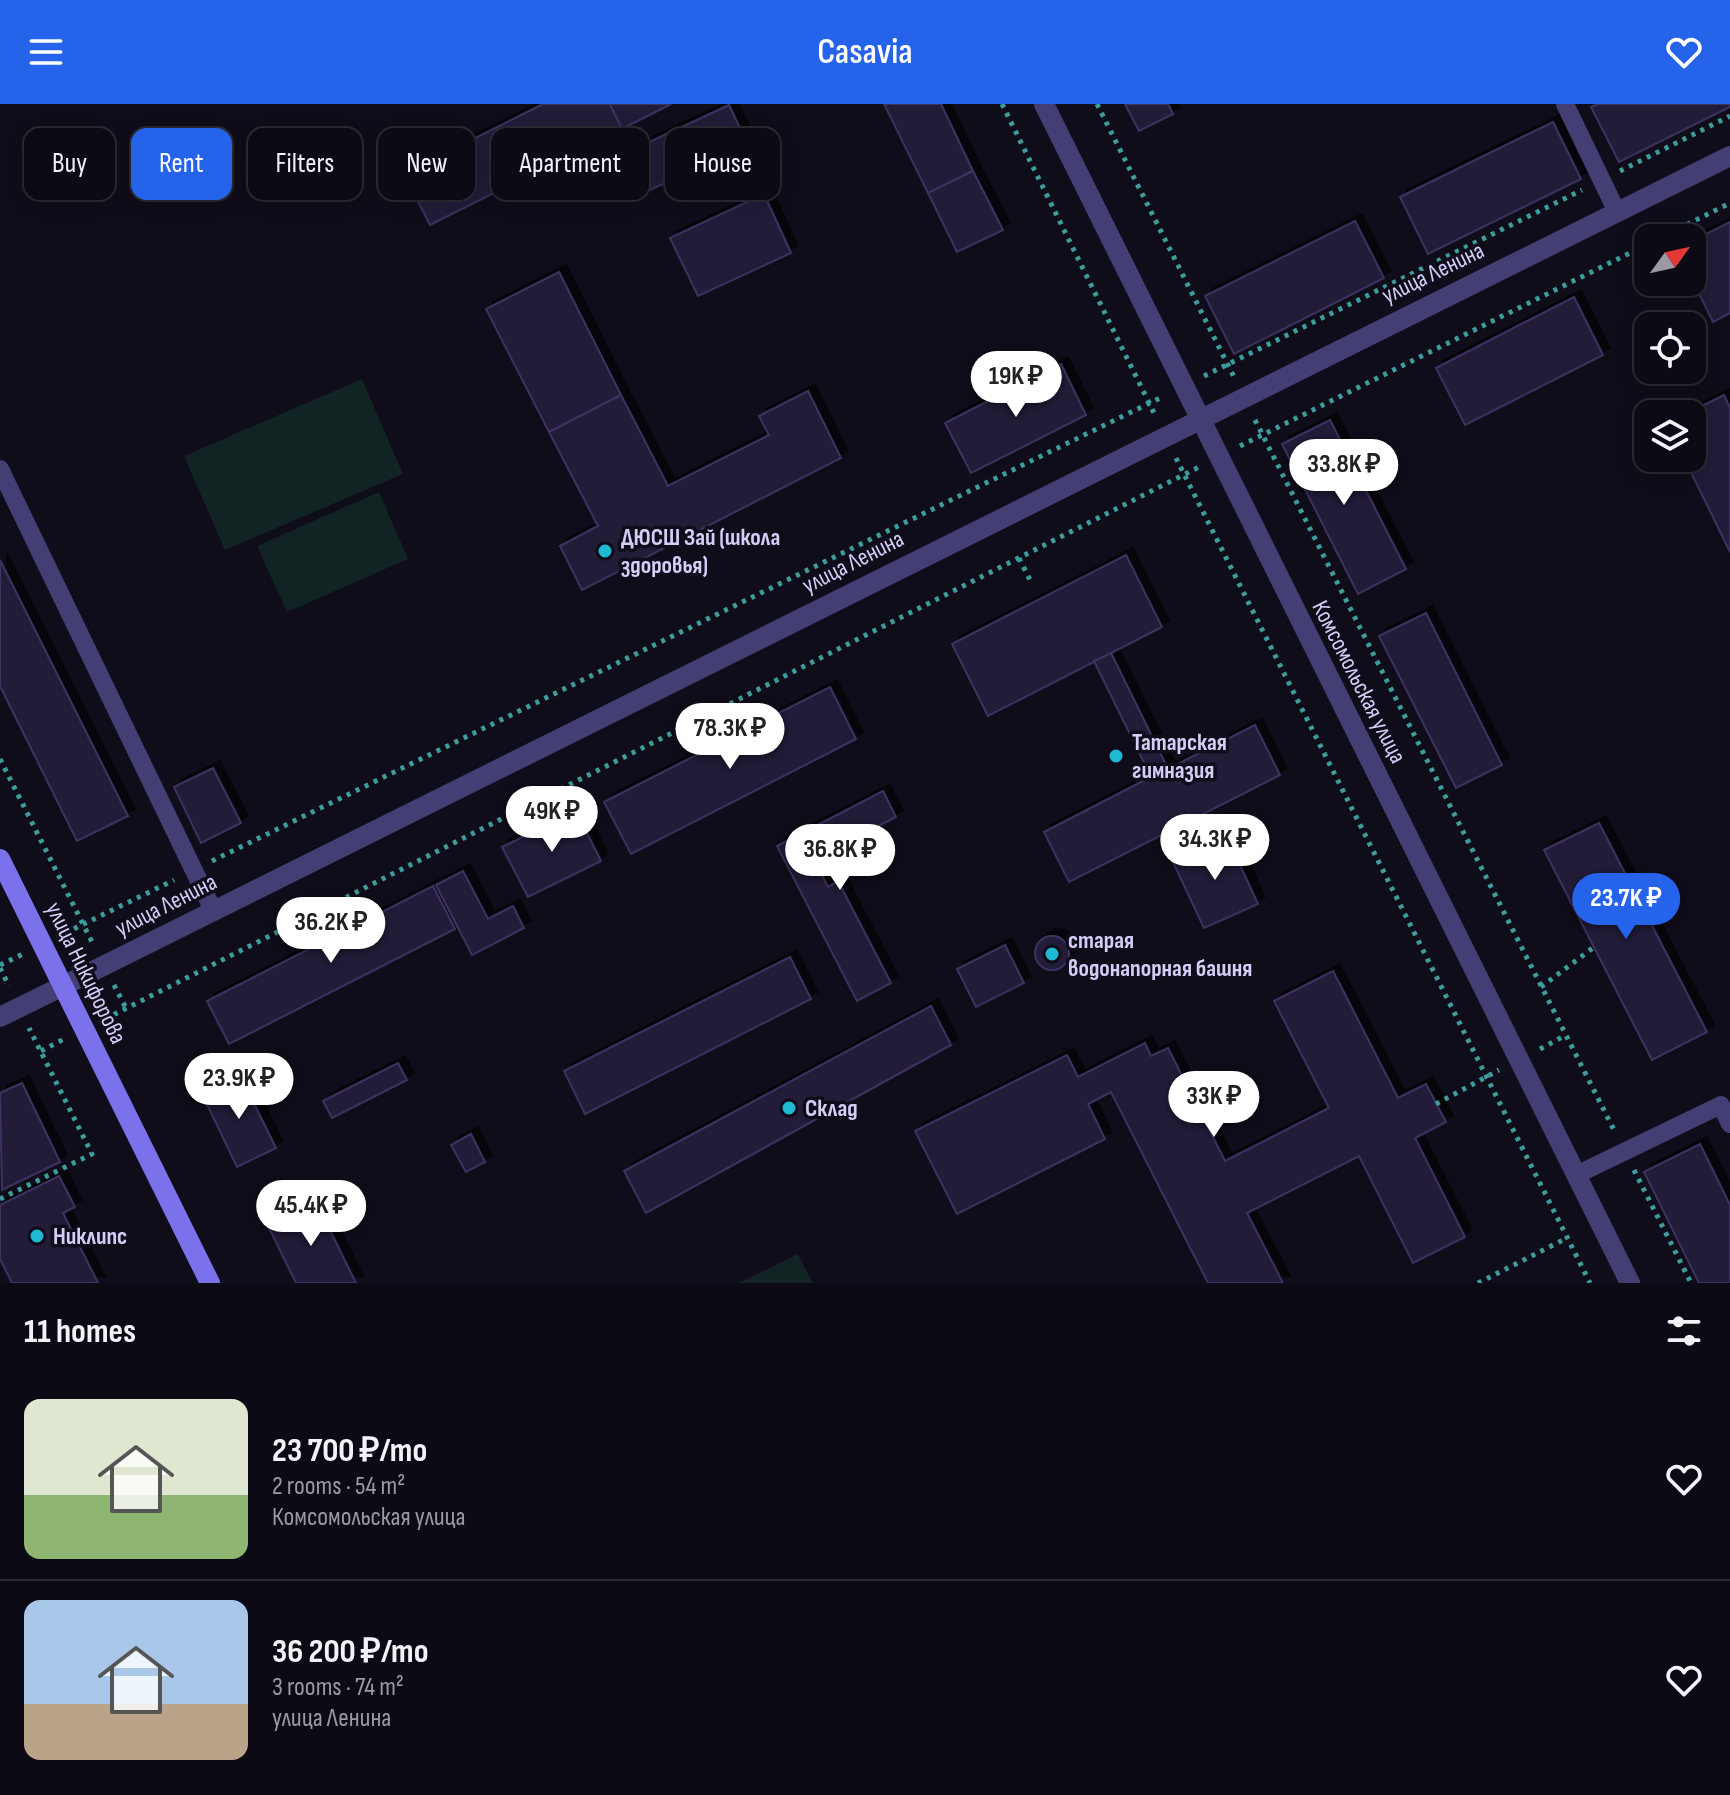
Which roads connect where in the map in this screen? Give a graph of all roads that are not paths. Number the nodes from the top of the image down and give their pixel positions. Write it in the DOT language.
graph roads {
  1 [pos="1044,104"];
  2 [pos="1565,104"];
  3 [pos="1730,156"];
  4 [pos="1617,212"];
  5 [pos="1198,418"];
  6 [pos="0,469"];
  7 [pos="0,859"];
  8 [pos="213,910"];
  9 [pos="63,986"];
  10 [pos="0,1017"];
  11 [pos="1730,1124"];
  12 [pos="1576,1175"];
  13 [pos="210,1283"];
  14 [pos="1630,1283"];
  1 -- 5 [label="street, Комсомольская улица"];
  2 -- 4 [label="lane"];
  3 -- 4 [label="street, улица Ленина"];
  4 -- 5 [label="street, улица Ленина"];
  5 -- 8 [label="street, улица Ленина"];
  5 -- 12 [label="street, Комсомольская улица"];
  6 -- 8 [label="lane"];
  7 -- 9 [label="main road, улица Никифорова"];
  8 -- 9 [label="street, улица Ленина"];
  9 -- 10 [label="street, улица Ленина"];
  9 -- 13 [label="main road, улица Никифорова"];
  11 -- 12 [label="lane"];
  12 -- 14 [label="street, Комсомольская улица"];
}
